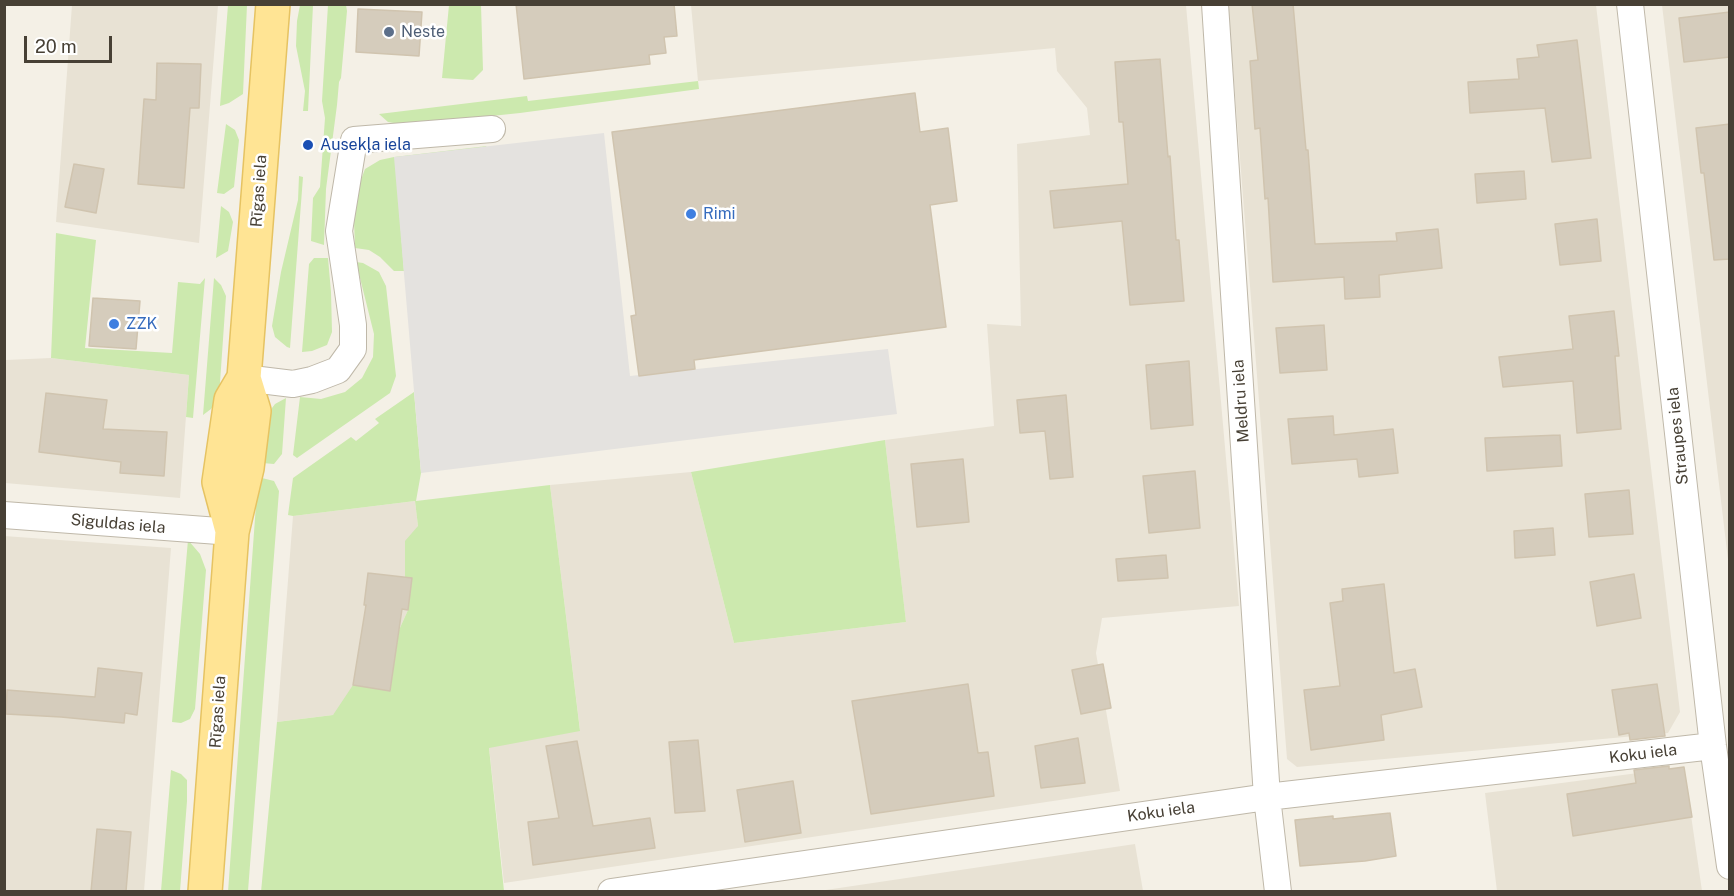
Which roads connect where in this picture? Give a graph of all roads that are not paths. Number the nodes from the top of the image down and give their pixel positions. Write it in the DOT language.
graph roads {
  1 [pos="273,4"];
  2 [pos="1215,4"];
  3 [pos="1630,4"];
  4 [pos="492,129"];
  5 [pos="244,378"];
  6 [pos="4,515"];
  7 [pos="232,532"];
  8 [pos="1713,746"];
  9 [pos="1267,797"];
  10 [pos="1730,866"];
  11 [pos="205,891"];
  12 [pos="615,891"];
  13 [pos="1278,891"];
  1 -- 5 [label="main road, Rīgas iela"];
  2 -- 9 [label="street, Meldru iela"];
  3 -- 8 [label="street, Straupes iela"];
  4 -- 5 [label="street"];
  5 -- 7 [label="main road, Rīgas iela"];
  6 -- 7 [label="street, Siguldas iela"];
  7 -- 11 [label="main road, Rīgas iela"];
  8 -- 9 [label="street, Koku iela"];
  8 -- 10 [label="street, Straupes iela"];
  9 -- 12 [label="street, Koku iela"];
  9 -- 13 [label="street, Meldru iela"];
}
